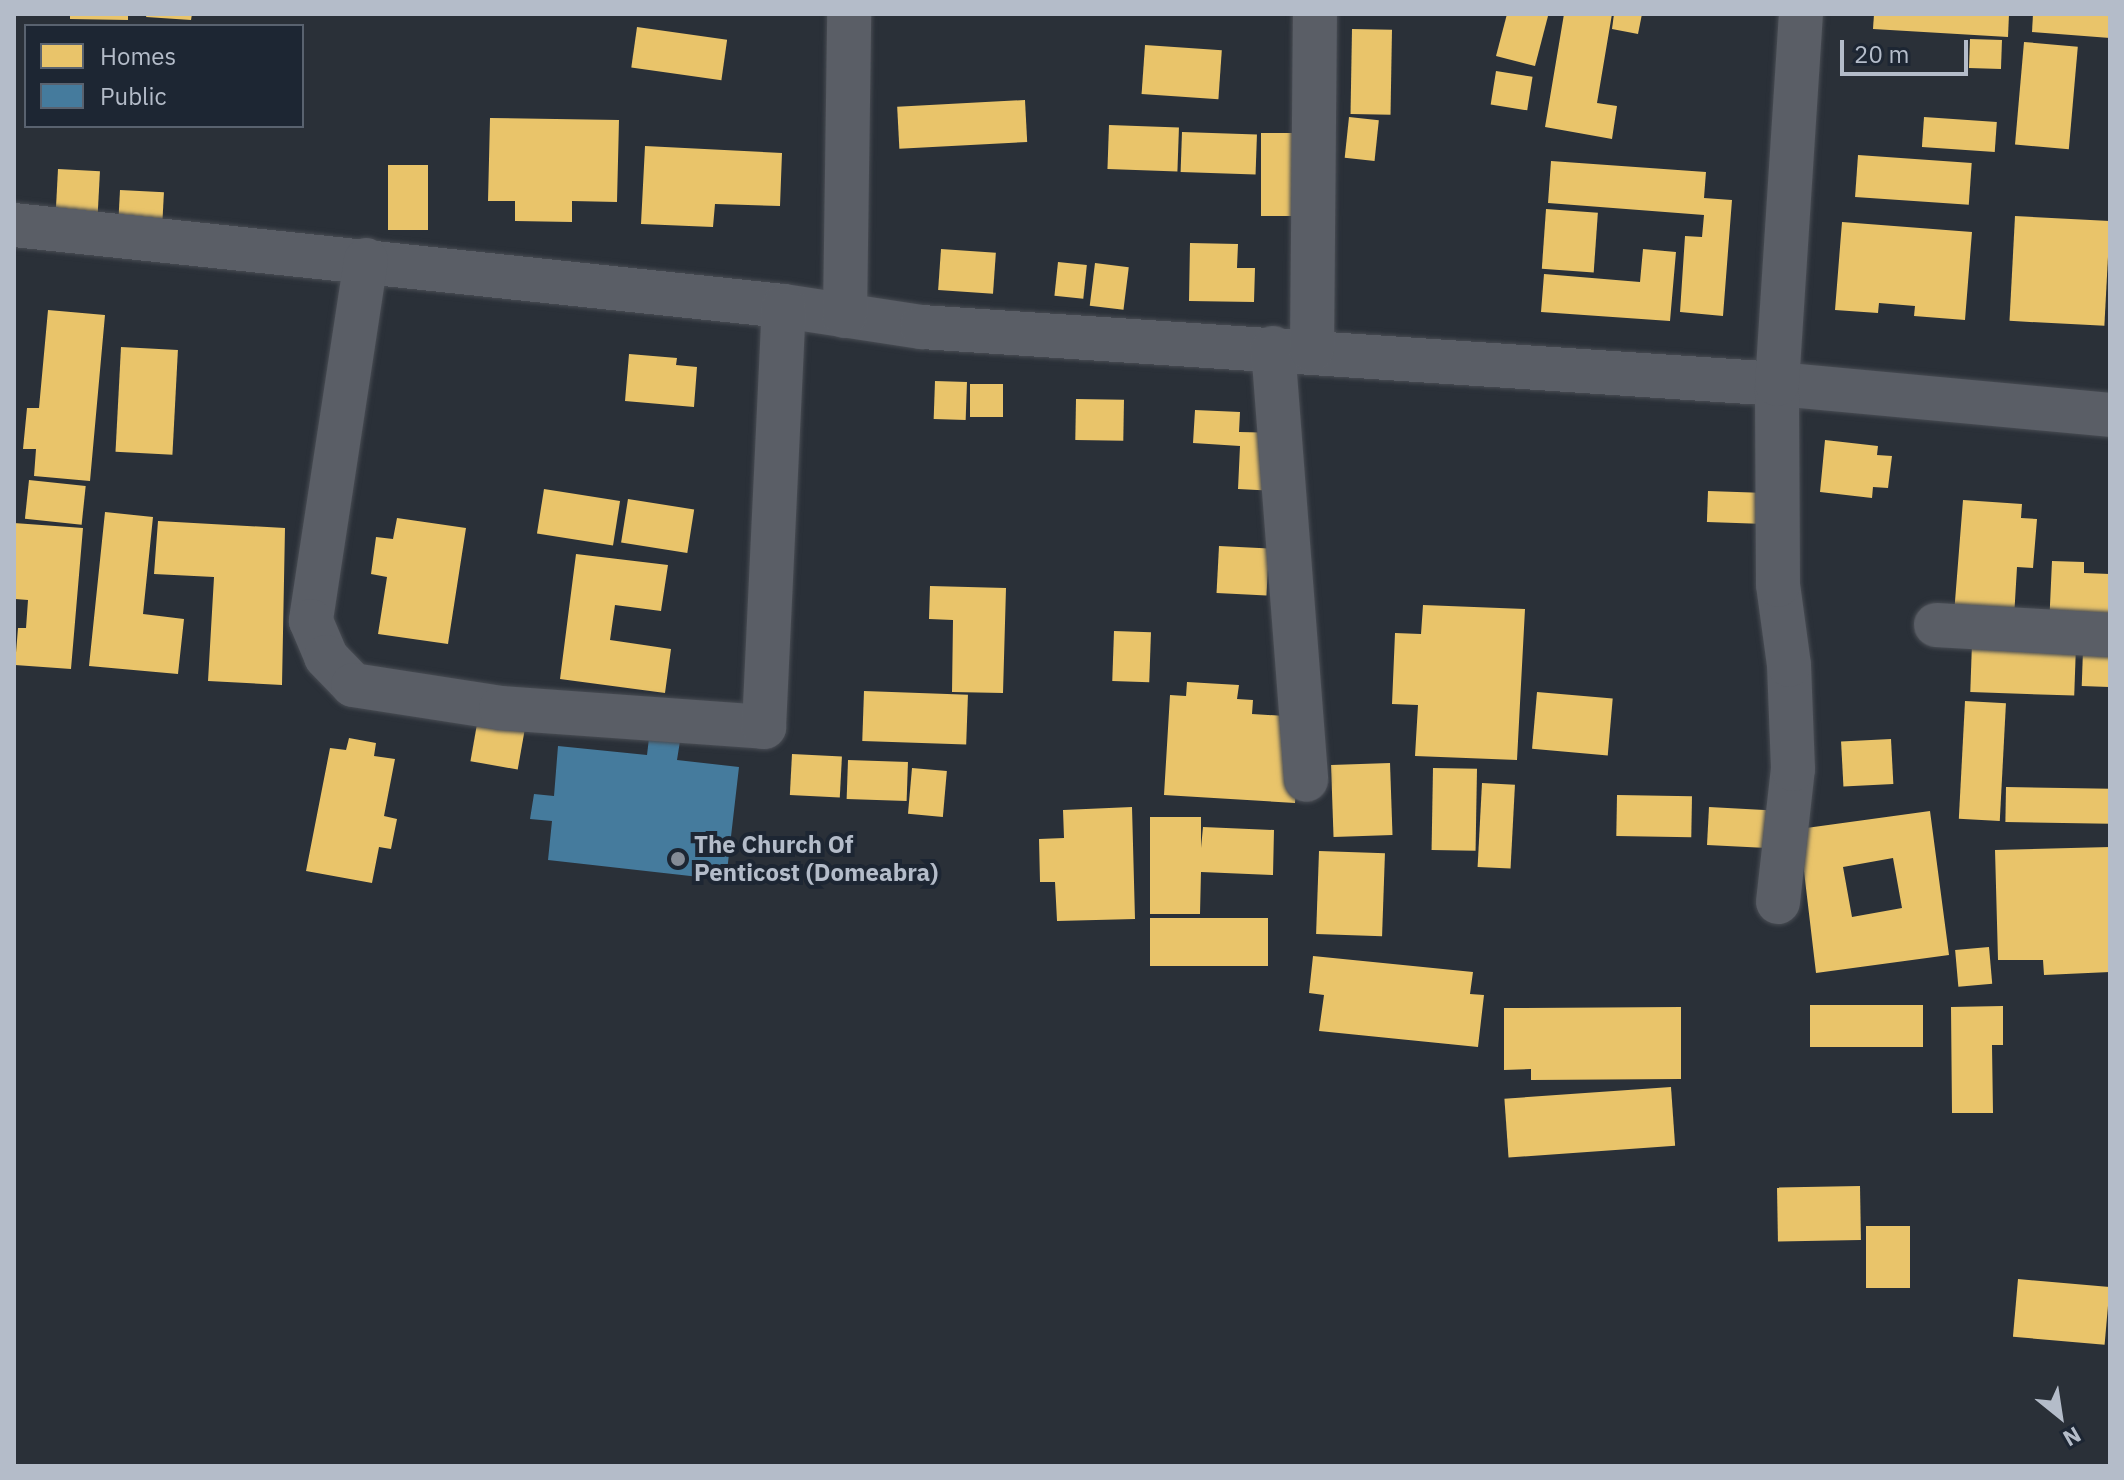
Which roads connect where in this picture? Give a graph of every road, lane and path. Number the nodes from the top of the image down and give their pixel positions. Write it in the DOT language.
graph roads {
  1 [pos="849,14"];
  2 [pos="1315,14"];
  3 [pos="1801,14"];
  4 [pos="14,225"];
  5 [pos="366,260"];
  6 [pos="784,306"];
  7 [pos="845,316"];
  8 [pos="1292,349"];
  9 [pos="1777,384"];
  10 [pos="2110,415"];
  11 [pos="1936,625"];
  12 [pos="2110,635"];
  13 [pos="1306,780"];
  14 [pos="1778,902"];
  1 -- 7 [label="street"];
  2 -- 8 [label="street"];
  3 -- 9 [label="street"];
  4 -- 5 [label="street"];
  5 -- 6 [label="street"];
  5 -- 6 [label="street"];
  6 -- 7 [label="street"];
  7 -- 8 [label="street"];
  8 -- 9 [label="street"];
  8 -- 13 [label="street"];
  9 -- 10 [label="street"];
  9 -- 14 [label="street"];
  11 -- 12 [label="street"];
}
